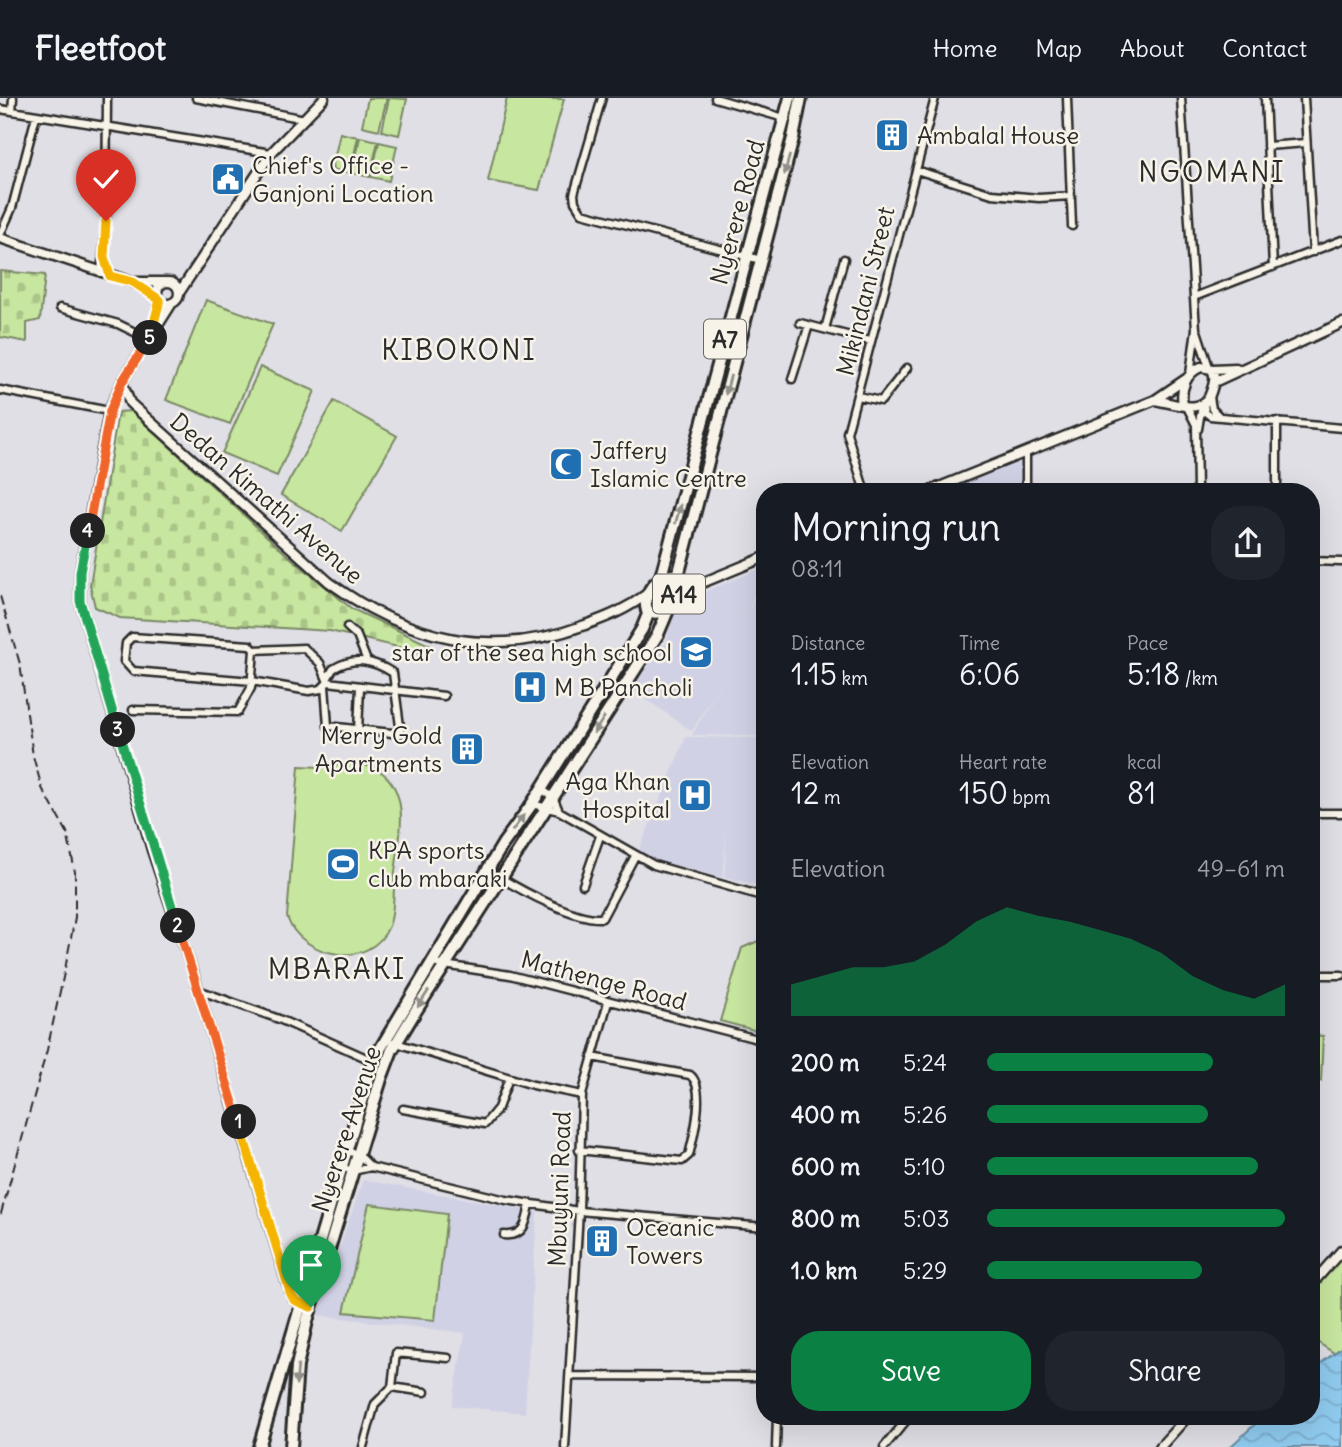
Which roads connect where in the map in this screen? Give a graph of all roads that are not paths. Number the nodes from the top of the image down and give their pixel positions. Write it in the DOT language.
graph roads {
  1 [pos="13,98"];
  2 [pos="107,98"];
  3 [pos="196,98"];
  4 [pos="250,98"];
  5 [pos="324,98"];
  6 [pos="602,98"];
  7 [pos="715,98"];
  8 [pos="934,98"];
  9 [pos="1067,98"];
  10 [pos="1181,98"];
  11 [pos="1265,98"];
  12 [pos="1304,98"];
  13 [pos="795,100"];
  14 [pos="249,108"];
  15 [pos="0,109"];
  16 [pos="12,111"];
  17 [pos="36,116"];
  18 [pos="784,118"];
  19 [pos="306,120"];
  20 [pos="106,126"];
  21 [pos="780,134"];
  22 [pos="793,138"];
  23 [pos="1307,143"];
  24 [pos="1267,146"];
  25 [pos="271,153"];
  26 [pos="916,170"];
  27 [pos="1071,196"];
  28 [pos="1072,226"];
  29 [pos="0,236"];
  30 [pos="1342,240"];
  31 [pos="1313,252"];
  32 [pos="104,257"];
  33 [pos="747,257"];
  34 [pos="844,259"];
  35 [pos="761,260"];
  36 [pos="1273,267"];
  37 [pos="194,268"];
  38 [pos="101,273"];
  39 [pos="110,276"];
  40 [pos="133,282"];
  41 [pos="169,282"];
  42 [pos="179,293"];
  43 [pos="1194,297"];
  44 [pos="159,299"];
  45 [pos="172,303"];
  46 [pos="61,308"];
  47 [pos="800,323"];
  48 [pos="1342,323"];
  49 [pos="809,325"];
  50 [pos="825,329"];
  51 [pos="1196,329"];
  52 [pos="152,335"];
  53 [pos="870,341"];
  54 [pos="907,368"];
  55 [pos="1210,368"];
  56 [pos="1239,368"];
  57 [pos="1188,377"];
  58 [pos="792,379"];
  59 [pos="122,382"];
  60 [pos="1214,382"];
  61 [pos="0,390"];
  62 [pos="858,396"];
  63 [pos="1156,400"];
  64 [pos="1205,402"];
  65 [pos="130,403"];
  66 [pos="1185,406"];
  67 [pos="111,408"];
  68 [pos="1278,421"];
  69 [pos="702,424"];
  70 [pos="1342,428"];
  71 [pos="717,429"];
  72 [pos="1197,438"];
  73 [pos="697,442"];
  74 [pos="712,447"];
  75 [pos="1026,452"];
  76 [pos="861,483"];
  77 [pos="949,483"];
  78 [pos="1026,483"];
  79 [pos="1197,483"];
  80 [pos="1277,483"];
  81 [pos="756,561"];
  82 [pos="1320,561"];
  83 [pos="1342,562"];
  84 [pos="679,577"];
  85 [pos="660,580"];
  86 [pos="705,581"];
  87 [pos="680,592"];
  88 [pos="646,594"];
  89 [pos="671,603"];
  90 [pos="625,610"];
  91 [pos="648,612"];
  92 [pos="347,627"];
  93 [pos="254,650"];
  94 [pos="367,661"];
  95 [pos="252,681"];
  96 [pos="327,682"];
  97 [pos="360,687"];
  98 [pos="604,690"];
  99 [pos="396,692"];
  100 [pos="444,696"];
  101 [pos="617,696"];
  102 [pos="133,710"];
  103 [pos="358,731"];
  104 [pos="557,764"];
  105 [pos="569,771"];
  106 [pos="541,789"];
  107 [pos="553,797"];
  108 [pos="532,804"];
  109 [pos="544,810"];
  110 [pos="559,811"];
  111 [pos="1320,813"];
  112 [pos="1342,813"];
  113 [pos="600,836"];
  114 [pos="503,844"];
  115 [pos="635,856"];
  116 [pos="501,878"];
  117 [pos="583,885"];
  118 [pos="756,895"];
  119 [pos="455,950"];
  120 [pos="432,963"];
  121 [pos="445,965"];
  122 [pos="1320,975"];
  123 [pos="1342,975"];
  124 [pos="198,990"];
  125 [pos="608,1002"];
  126 [pos="385,1039"];
  127 [pos="756,1039"];
  128 [pos="396,1044"];
  129 [pos="592,1057"];
  130 [pos="373,1061"];
  131 [pos="368,1076"];
  132 [pos="509,1078"];
  133 [pos="381,1079"];
  134 [pos="582,1095"];
  135 [pos="403,1109"];
  136 [pos="579,1150"];
  137 [pos="346,1151"];
  138 [pos="358,1154"];
  139 [pos="371,1167"];
  140 [pos="347,1169"];
  141 [pos="530,1204"];
  142 [pos="579,1211"];
  143 [pos="756,1226"];
  144 [pos="504,1236"];
  145 [pos="1342,1250"];
  146 [pos="282,1260"];
  147 [pos="1320,1275"];
  148 [pos="315,1279"];
  149 [pos="307,1305"];
  150 [pos="448,1358"];
  151 [pos="570,1376"];
  152 [pos="756,1377"];
  153 [pos="392,1387"];
  154 [pos="425,1392"];
  155 [pos="777,1425"];
  156 [pos="902,1425"];
  157 [pos="1180,1425"];
  158 [pos="259,1447"];
  159 [pos="291,1447"];
  160 [pos="363,1447"];
  161 [pos="565,1447"];
  162 [pos="776,1447"];
  163 [pos="884,1447"];
  164 [pos="1160,1447"];
  1 -- 16 [label="street"];
  2 -- 20 [label="street"];
  3 -- 14 [label="street"];
  4 -- 14 [label="street"];
  5 -- 19 [label="street"];
  6 -- 33 [label="street"];
  7 -- 18 [label="street"];
  8 -- 26 [label="street, Mikindani Street"];
  9 -- 27 [label="street"];
  10 -- 43 [label="street"];
  11 -- 24 [label="street"];
  12 -- 23 [label="street"];
  13 -- 18 [label="highway, Nyerere Road / A7"];
  13 -- 22 [label="highway, Nyerere Road / A7"];
  14 -- 19 [label="street"];
  15 -- 16 [label="street"];
  16 -- 17 [label="street"];
  17 -- 20 [label="street"];
  17 -- 29 [label="street"];
  18 -- 21 [label="highway, Nyerere Road / A7"];
  19 -- 25 [label="street"];
  20 -- 25 [label="street"];
  20 -- 32 [label="street"];
  21 -- 22 [label="highway"];
  21 -- 33 [label="highway, Nyerere Road / A7"];
  22 -- 35 [label="highway, Nyerere Road / A7, one-way"];
  23 -- 24 [label="street"];
  23 -- 31 [label="street"];
  24 -- 36 [label="street"];
  25 -- 37 [label="street"];
  26 -- 27 [label="street"];
  26 -- 53 [label="street, Mikindani Street"];
  27 -- 28 [label="street"];
  29 -- 38 [label="street"];
  30 -- 31 [label="street"];
  31 -- 36 [label="street"];
  32 -- 38 [label="street"];
  32 -- 39 [label="street"];
  33 -- 35 [label="street"];
  33 -- 69 [label="highway, Nyerere Road / A7"];
  34 -- 50 [label="street"];
  35 -- 71 [label="highway, Nyerere Road / A7, one-way"];
  36 -- 43 [label="street"];
  37 -- 41 [label="street"];
  37 -- 42 [label="street"];
  38 -- 39 [label="street"];
  39 -- 40 [label="street"];
  40 -- 41 [label="street"];
  40 -- 44 [label="street"];
  41 -- 42 [label="street"];
  41 -- 44 [label="street"];
  42 -- 45 [label="street"];
  43 -- 51 [label="street"];
  44 -- 45 [label="street"];
  44 -- 52 [label="street"];
  45 -- 52 [label="street"];
  46 -- 52 [label="street"];
  47 -- 49 [label="street"];
  48 -- 56 [label="street"];
  49 -- 50 [label="street"];
  49 -- 58 [label="street"];
  50 -- 53 [label="street"];
  51 -- 55 [label="street"];
  51 -- 57 [label="street"];
  52 -- 59 [label="street"];
  53 -- 62 [label="street, Mikindani Street"];
  54 -- 62 [label="street"];
  55 -- 56 [label="street"];
  55 -- 57 [label="street"];
  55 -- 60 [label="street"];
  56 -- 60 [label="street"];
  57 -- 63 [label="street"];
  57 -- 66 [label="street"];
  59 -- 65 [label="street, Dedan Kimathi Avenue"];
  59 -- 67 [label="street"];
  60 -- 64 [label="street"];
  61 -- 67 [label="street"];
  62 -- 76 [label="street, Mikindani Street"];
  63 -- 66 [label="street"];
  63 -- 75 [label="street"];
  64 -- 66 [label="street"];
  64 -- 68 [label="street"];
  64 -- 72 [label="street"];
  65 -- 67 [label="street"];
  65 -- 90 [label="street, Dedan Kimathi Avenue"];
  66 -- 72 [label="street"];
  67 -- 124 [label="street"];
  68 -- 70 [label="street"];
  68 -- 80 [label="street"];
  69 -- 71 [label="highway"];
  69 -- 73 [label="highway, Nyerere Road / A7"];
  71 -- 74 [label="highway, Nyerere Road / A7"];
  72 -- 79 [label="street"];
  73 -- 74 [label="highway"];
  85 -- 73 [label="highway, Nyerere Road / A7, one-way"];
  74 -- 84 [label="highway, Nyerere Road / A7"];
  75 -- 77 [label="street"];
  75 -- 78 [label="street"];
  81 -- 86 [label="street"];
  82 -- 83 [label="street"];
  84 -- 85 [label="highway, A14"];
  84 -- 86 [label="street"];
  84 -- 87 [label="highway, A14"];
  85 -- 88 [label="highway, A14"];
  86 -- 87 [label="street"];
  87 -- 89 [label="highway, A14"];
  88 -- 90 [label="street"];
  88 -- 91 [label="highway, A14"];
  89 -- 91 [label="highway, A14"];
  89 -- 101 [label="highway, Nyerere Avenue"];
  90 -- 91 [label="street"];
  91 -- 98 [label="highway, Nyerere Avenue"];
  92 -- 94 [label="street"];
  93 -- 95 [label="street"];
  93 -- 95 [label="street"];
  93 -- 96 [label="street"];
  94 -- 96 [label="street"];
  94 -- 99 [label="street"];
  95 -- 96 [label="street"];
  95 -- 102 [label="street"];
  96 -- 97 [label="street"];
  96 -- 103 [label="street"];
  97 -- 99 [label="street"];
  97 -- 103 [label="street"];
  98 -- 101 [label="highway"];
  98 -- 104 [label="highway, Nyerere Avenue"];
  99 -- 100 [label="street"];
  99 -- 103 [label="street"];
  101 -- 105 [label="highway, Nyerere Avenue, one-way"];
  104 -- 105 [label="highway"];
  104 -- 106 [label="highway, Nyerere Avenue"];
  105 -- 107 [label="highway, Nyerere Avenue"];
  106 -- 107 [label="street"];
  106 -- 108 [label="highway, Nyerere Avenue"];
  107 -- 109 [label="highway, Nyerere Avenue"];
  107 -- 110 [label="street"];
  108 -- 109 [label="street"];
  114 -- 108 [label="highway, Nyerere Avenue, one-way"];
  109 -- 110 [label="street"];
  109 -- 116 [label="highway, Nyerere Avenue"];
  110 -- 113 [label="street"];
  111 -- 112 [label="street"];
  113 -- 115 [label="street"];
  113 -- 117 [label="street"];
  114 -- 119 [label="highway"];
  114 -- 120 [label="highway, Nyerere Avenue"];
  115 -- 116 [label="street"];
  115 -- 118 [label="street"];
  116 -- 119 [label="highway, Nyerere Avenue"];
  119 -- 121 [label="highway, Nyerere Avenue"];
  120 -- 121 [label="street, Mathenge Road"];
  120 -- 126 [label="highway, Nyerere Avenue"];
  121 -- 125 [label="street, Mathenge Road"];
  121 -- 128 [label="highway, Nyerere Avenue, one-way"];
  122 -- 123 [label="street"];
  124 -- 130 [label="street"];
  124 -- 146 [label="street"];
  125 -- 127 [label="street, Mathenge Road"];
  125 -- 129 [label="street"];
  126 -- 128 [label="street, Mbuyuni Road"];
  126 -- 130 [label="highway, Nyerere Avenue"];
  128 -- 132 [label="street, Mbuyuni Road"];
  128 -- 133 [label="highway, Nyerere Avenue"];
  129 -- 134 [label="street"];
  129 -- 136 [label="street"];
  130 -- 131 [label="highway, Nyerere Avenue"];
  131 -- 133 [label="highway"];
  131 -- 137 [label="highway, Nyerere Avenue"];
  132 -- 134 [label="street, Mbuyuni Road"];
  132 -- 135 [label="street"];
  133 -- 138 [label="highway, Nyerere Avenue"];
  134 -- 136 [label="street, Mbuyuni Road"];
  136 -- 142 [label="street, Mbuyuni Road"];
  137 -- 138 [label="street"];
  137 -- 140 [label="highway, Nyerere Avenue"];
  138 -- 139 [label="street"];
  138 -- 140 [label="highway, Nyerere Avenue"];
  139 -- 140 [label="street"];
  139 -- 141 [label="street"];
  140 -- 148 [label="highway, Nyerere Avenue"];
  141 -- 142 [label="street"];
  141 -- 144 [label="street"];
  142 -- 143 [label="street"];
  142 -- 151 [label="street, Mbuyuni Road"];
  145 -- 147 [label="street"];
  146 -- 148 [label="street"];
  146 -- 149 [label="street"];
  148 -- 149 [label="highway, Nyerere Avenue"];
  149 -- 158 [label="highway, Nyerere Avenue"];
  149 -- 159 [label="highway, Nyerere Avenue, one-way"];
  150 -- 153 [label="street"];
  151 -- 152 [label="street"];
  151 -- 161 [label="street, Mbuyuni Road"];
  153 -- 154 [label="street"];
  153 -- 160 [label="street"];
  155 -- 162 [label="street"];
  156 -- 163 [label="street"];
  157 -- 164 [label="street"];
}
